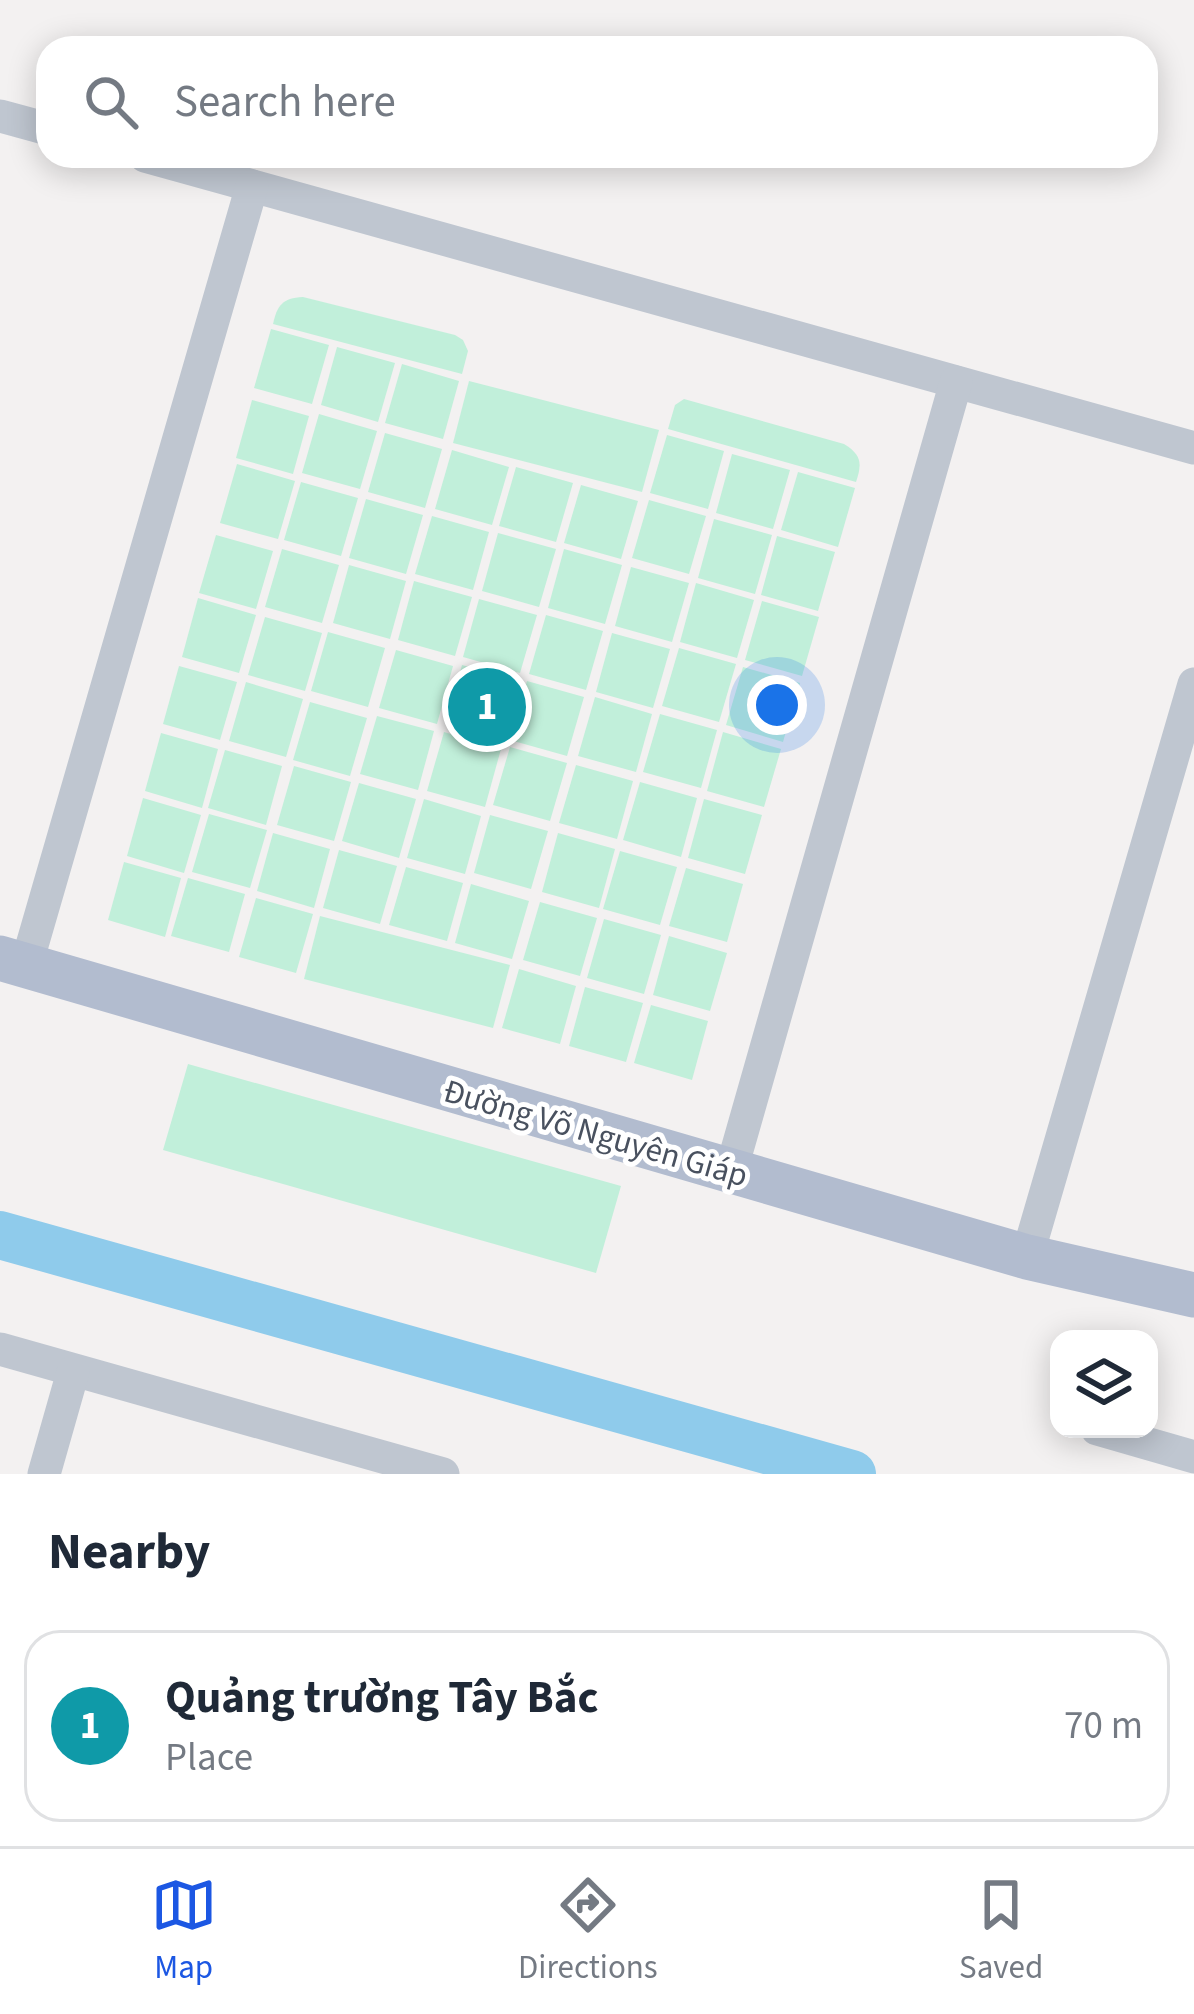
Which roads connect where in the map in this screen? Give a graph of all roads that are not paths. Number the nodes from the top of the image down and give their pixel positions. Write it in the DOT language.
graph roads {
  1 [pos="0,116"];
  2 [pos="36,126"];
  3 [pos="188,168"];
  4 [pos="252,186"];
  5 [pos="956,382"];
  6 [pos="1194,448"];
  7 [pos="1194,684"];
  8 [pos="13,962"];
  9 [pos="731,1171"];
  10 [pos="1027,1257"];
  11 [pos="1194,1295"];
  12 [pos="0,1349"];
  13 [pos="73,1372"];
  14 [pos="1128,1438"];
  15 [pos="1194,1457"];
  16 [pos="44,1474"];
  17 [pos="442,1474"];
  1 -- 2 [label="street"];
  3 -- 4 [label="street"];
  4 -- 5 [label="street"];
  4 -- 8 [label="street"];
  5 -- 6 [label="street"];
  5 -- 9 [label="street"];
  7 -- 10 [label="street"];
  8 -- 9 [label="main road, Đường Võ Nguyên Giáp"];
  9 -- 10 [label="main road, Đường Võ Nguyên Giáp"];
  10 -- 11 [label="main road, Đường Võ Nguyên Giáp"];
  12 -- 13 [label="street"];
  13 -- 16 [label="street"];
  13 -- 17 [label="street"];
  14 -- 15 [label="street"];
}
